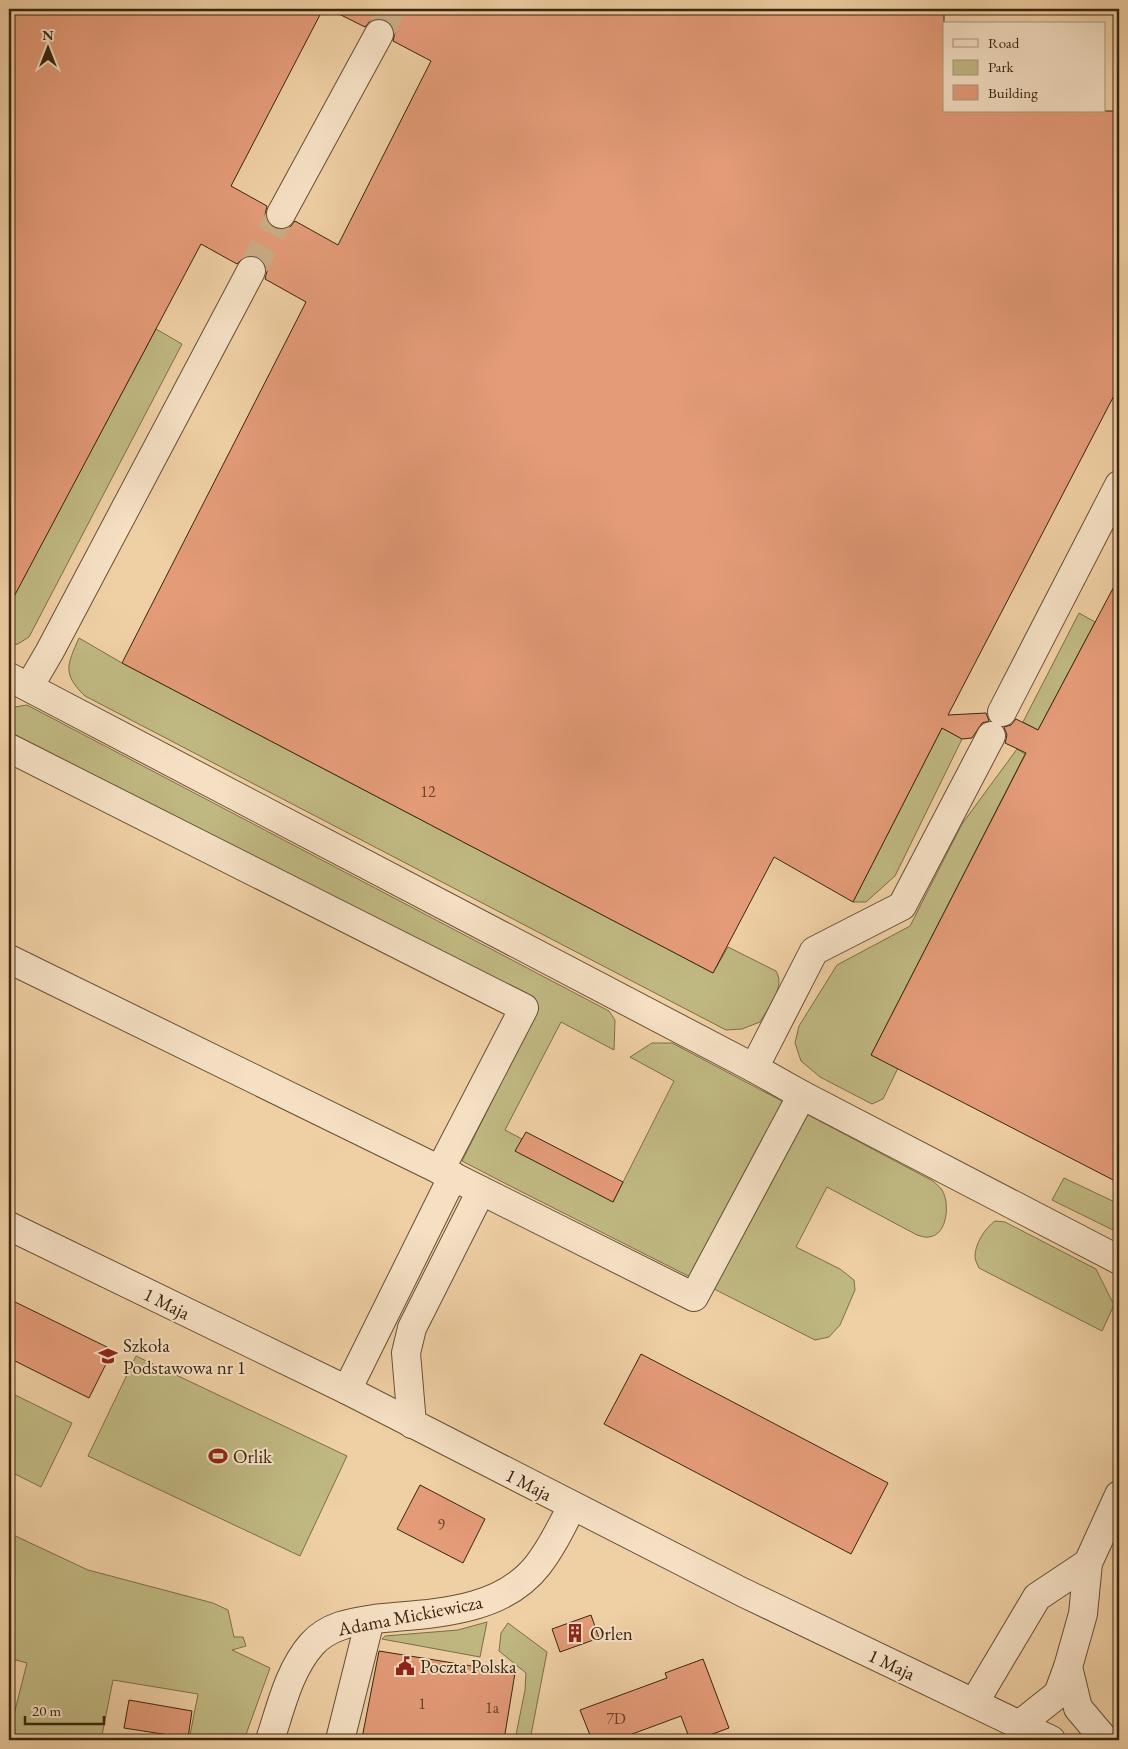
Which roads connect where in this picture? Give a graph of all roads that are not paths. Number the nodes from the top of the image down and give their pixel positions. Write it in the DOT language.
graph roads {
  1 [pos="379,34"];
  2 [pos="281,214"];
  3 [pos="251,271"];
  4 [pos="1119,485"];
  5 [pos="19,682"];
  6 [pos="1002,712"];
  7 [pos="991,736"];
  8 [pos="9,748"];
  9 [pos="9,959"];
  10 [pos="754,1068"];
  11 [pos="802,1095"];
  12 [pos="447,1173"];
  13 [pos="481,1192"];
  14 [pos="9,1226"];
  15 [pos="1119,1260"];
  16 [pos="347,1390"];
  17 [pos="412,1424"];
  18 [pos="1119,1495"];
  19 [pos="572,1506"];
  20 [pos="1088,1563"];
  21 [pos="370,1620"];
  22 [pos="1068,1667"];
  23 [pos="974,1704"];
  24 [pos="1019,1725"];
  25 [pos="270,1740"];
  26 [pos="340,1740"];
  27 [pos="1051,1740"];
  28 [pos="1105,1740"];
  1 -- 2 [label="street"];
  3 -- 5 [label="street"];
  4 -- 6 [label="street"];
  5 -- 10 [label="street"];
  7 -- 10 [label="street"];
  8 -- 12 [label="street"];
  9 -- 12 [label="street"];
  10 -- 11 [label="street"];
  11 -- 13 [label="street"];
  11 -- 15 [label="street"];
  12 -- 13 [label="street"];
  12 -- 16 [label="street"];
  13 -- 17 [label="street"];
  14 -- 16 [label="street, 1 Maja"];
  16 -- 17 [label="street, 1 Maja"];
  17 -- 19 [label="street, 1 Maja"];
  18 -- 20 [label="street"];
  19 -- 21 [label="street, Adama Mickiewicza"];
  19 -- 23 [label="street, 1 Maja"];
  20 -- 22 [label="street"];
  20 -- 23 [label="street"];
  21 -- 25 [label="street, Adama Mickiewicza"];
  21 -- 26 [label="street"];
  22 -- 24 [label="street"];
  22 -- 28 [label="street"];
  23 -- 24 [label="street, 1 Maja"];
  24 -- 27 [label="street, 1 Maja"];
}
